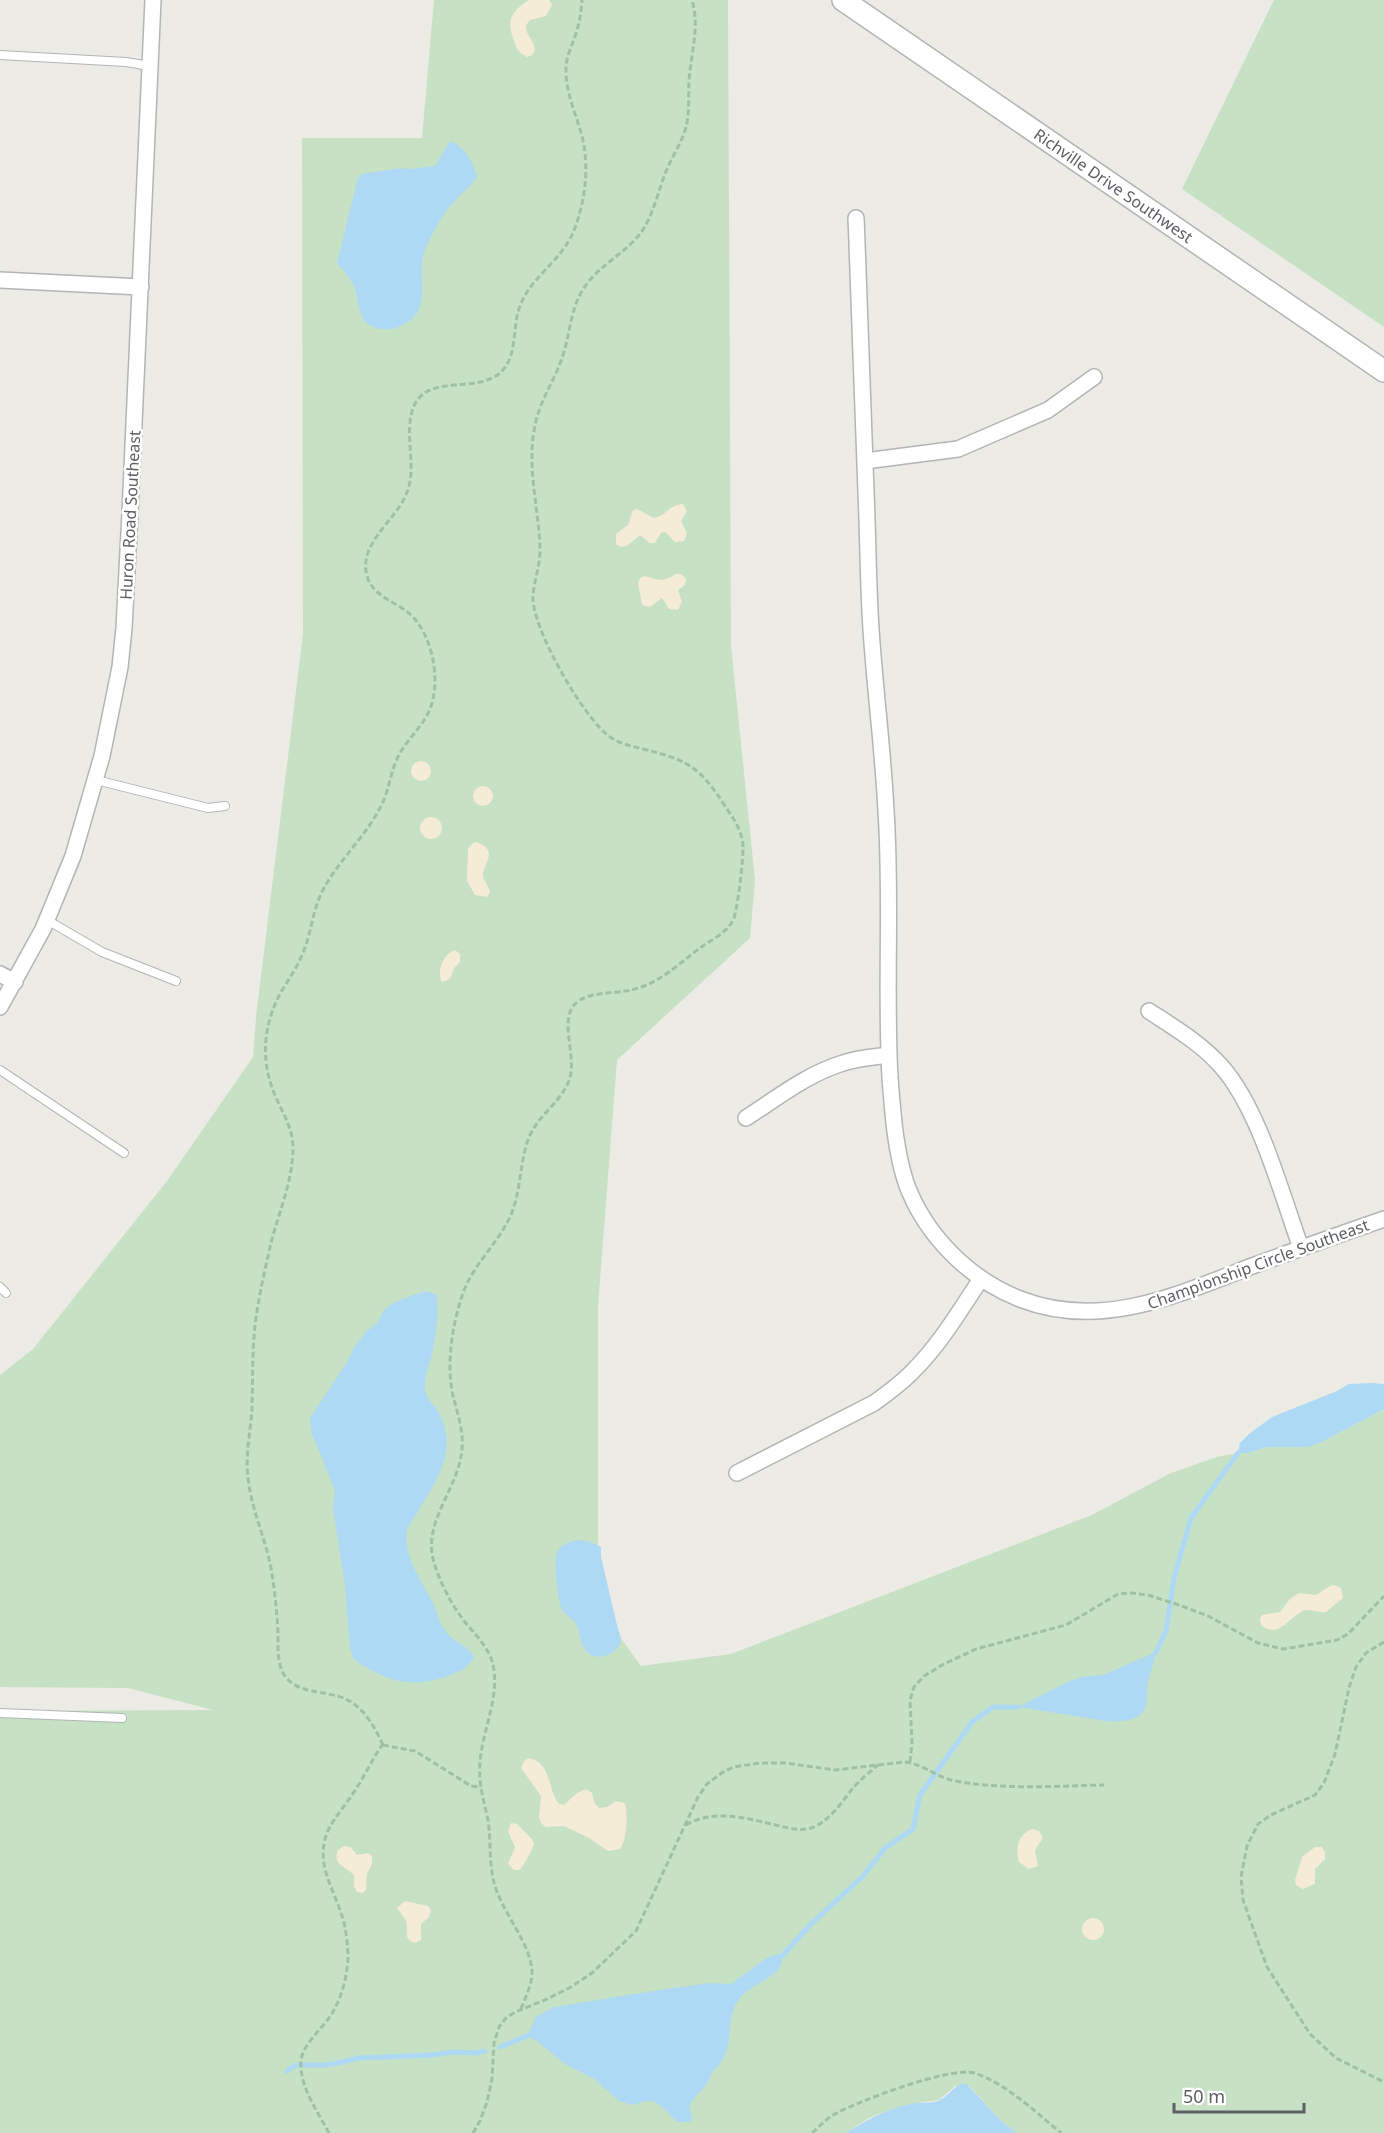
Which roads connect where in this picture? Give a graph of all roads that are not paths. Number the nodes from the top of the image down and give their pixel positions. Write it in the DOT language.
graph roads {
  1 [pos="153,0"];
  2 [pos="843,0"];
  3 [pos="0,55"];
  4 [pos="150,66"];
  5 [pos="856,218"];
  6 [pos="0,280"];
  7 [pos="141,287"];
  8 [pos="1384,371"];
  9 [pos="1094,377"];
  10 [pos="865,461"];
  11 [pos="96,780"];
  12 [pos="225,806"];
  13 [pos="47,920"];
  14 [pos="0,974"];
  15 [pos="176,981"];
  16 [pos="15,982"];
  17 [pos="0,1007"];
  18 [pos="1149,1011"];
  19 [pos="889,1055"];
  20 [pos="0,1070"];
  21 [pos="746,1118"];
  22 [pos="124,1153"];
  23 [pos="1384,1219"];
  24 [pos="1301,1248"];
  25 [pos="981,1279"];
  26 [pos="737,1473"];
  27 [pos="0,1713"];
  28 [pos="122,1718"];
  1 -- 4 [label="street, Huron Road Southeast"];
  2 -- 8 [label="main road, Richville Drive Southwest"];
  3 -- 4 [label="lane"];
  4 -- 7 [label="street, Huron Road Southeast"];
  5 -- 10 [label="street, Championship Circle Southeast"];
  6 -- 7 [label="street"];
  7 -- 11 [label="street, Huron Road Southeast"];
  9 -- 10 [label="street"];
  10 -- 19 [label="street, Championship Circle Southeast"];
  11 -- 12 [label="lane"];
  11 -- 13 [label="street, Huron Road Southeast"];
  13 -- 15 [label="lane"];
  13 -- 16 [label="street, Huron Road Southeast"];
  14 -- 16 [label="street"];
  16 -- 17 [label="street, Huron Road Southeast"];
  18 -- 24 [label="street"];
  19 -- 21 [label="street"];
  19 -- 25 [label="street, Championship Circle Southeast"];
  20 -- 22 [label="lane"];
  23 -- 24 [label="street, Championship Circle Southeast"];
  24 -- 25 [label="street, Championship Circle Southeast"];
  25 -- 26 [label="street"];
  27 -- 28 [label="lane"];
}
